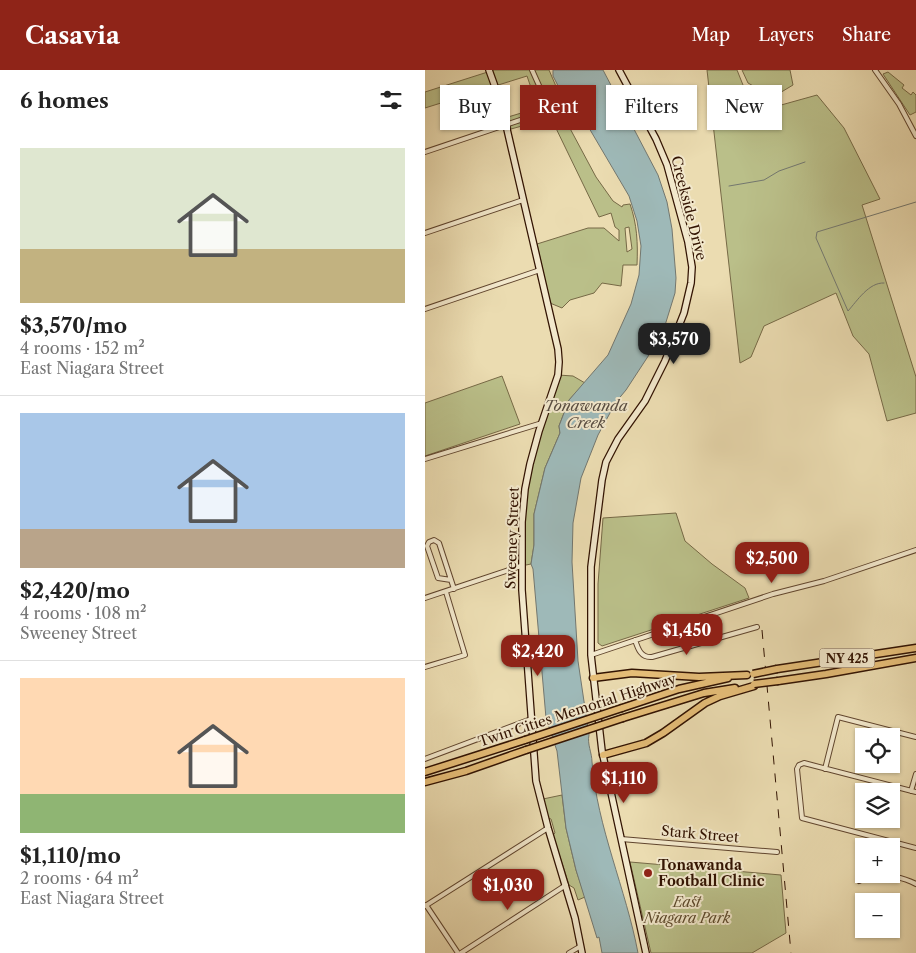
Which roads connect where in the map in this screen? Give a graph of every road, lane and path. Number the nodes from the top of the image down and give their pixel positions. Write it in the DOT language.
graph roads {
  1 [pos="489,70"];
  2 [pos="532,70"];
  3 [pos="619,70"];
  4 [pos="875,70"];
  5 [pos="494,85"];
  6 [pos="510,124"];
  7 [pos="491,130"];
  8 [pos="507,130"];
  9 [pos="916,136"];
  10 [pos="425,152"];
  11 [pos="523,200"];
  12 [pos="425,233"];
  13 [pos="540,270"];
  14 [pos="425,309"];
  15 [pos="542,423"];
  16 [pos="425,459"];
  17 [pos="916,550"];
  18 [pos="521,566"];
  19 [pos="451,580"];
  20 [pos="454,589"];
  21 [pos="446,592"];
  22 [pos="425,598"];
  23 [pos="757,626"];
  24 [pos="635,640"];
  25 [pos="916,648"];
  26 [pos="591,655"];
  27 [pos="916,658"];
  28 [pos="425,667"];
  29 [pos="750,674"];
  30 [pos="593,678"];
  31 [pos="754,685"];
  32 [pos="531,719"];
  33 [pos="916,737"];
  34 [pos="603,755"];
  35 [pos="425,759"];
  36 [pos="825,769"];
  37 [pos="425,772"];
  38 [pos="916,774"];
  39 [pos="425,782"];
  40 [pos="914,792"];
  41 [pos="548,828"];
  42 [pos="621,839"];
  43 [pos="916,848"];
  44 [pos="777,852"];
  45 [pos="900,879"];
  46 [pos="916,884"];
  47 [pos="566,885"];
  48 [pos="425,905"];
  49 [pos="581,946"];
  50 [pos="460,953"];
  51 [pos="569,953"];
  52 [pos="582,953"];
  53 [pos="645,953"];
  1 -- 5 [label="street, Sweeney Street"];
  2 -- 6 [label="street"];
  3 -- 26 [label="street, Creekside Drive"];
  4 -- 9 [label="street"];
  7 -- 10 [label="street"];
  8 -- 11 [label="street, Sweeney Street"];
  11 -- 12 [label="street"];
  11 -- 13 [label="street, Sweeney Street"];
  13 -- 14 [label="street"];
  13 -- 15 [label="street, Sweeney Street"];
  15 -- 16 [label="street"];
  15 -- 18 [label="street, Sweeney Street"];
  17 -- 24 [label="street"];
  18 -- 20 [label="street"];
  18 -- 32 [label="street, Sweeney Street"];
  19 -- 19 [label="street"];
  19 -- 20 [label="street"];
  20 -- 21 [label="street"];
  21 -- 22 [label="street"];
  21 -- 28 [label="street"];
  23 -- 24 [label="street"];
  24 -- 26 [label="street"];
  25 -- 29 [label="main road, Twin Cities Memorial Highway / NY 425, bridge"];
  26 -- 30 [label="street, Creekside Drive"];
  27 -- 31 [label="main road, NY 425, bridge"];
  29 -- 30 [label="main road"];
  29 -- 37 [label="main road, Twin Cities Memorial Highway / NY 425, bridge"];
  30 -- 34 [label="street, Creekside Drive"];
  31 -- 34 [label="main road"];
  31 -- 39 [label="main road, Twin Cities Memorial Highway, bridge"];
  32 -- 35 [label="street"];
  32 -- 41 [label="street, Sweeney Street"];
  33 -- 36 [label="street"];
  34 -- 42 [label="street, Creekside Drive"];
  36 -- 40 [label="street"];
  36 -- 43 [label="street"];
  38 -- 40 [label="street"];
  41 -- 47 [label="street, Sweeney Street"];
  41 -- 48 [label="street"];
  42 -- 44 [label="street, Stark Street"];
  42 -- 53 [label="street, Creekside Drive"];
  45 -- 46 [label="street"];
  47 -- 49 [label="street, Sweeney Street"];
  47 -- 50 [label="street"];
  48 -- 50 [label="street"];
  49 -- 51 [label="street"];
  49 -- 52 [label="street, Sweeney Street"];
}
